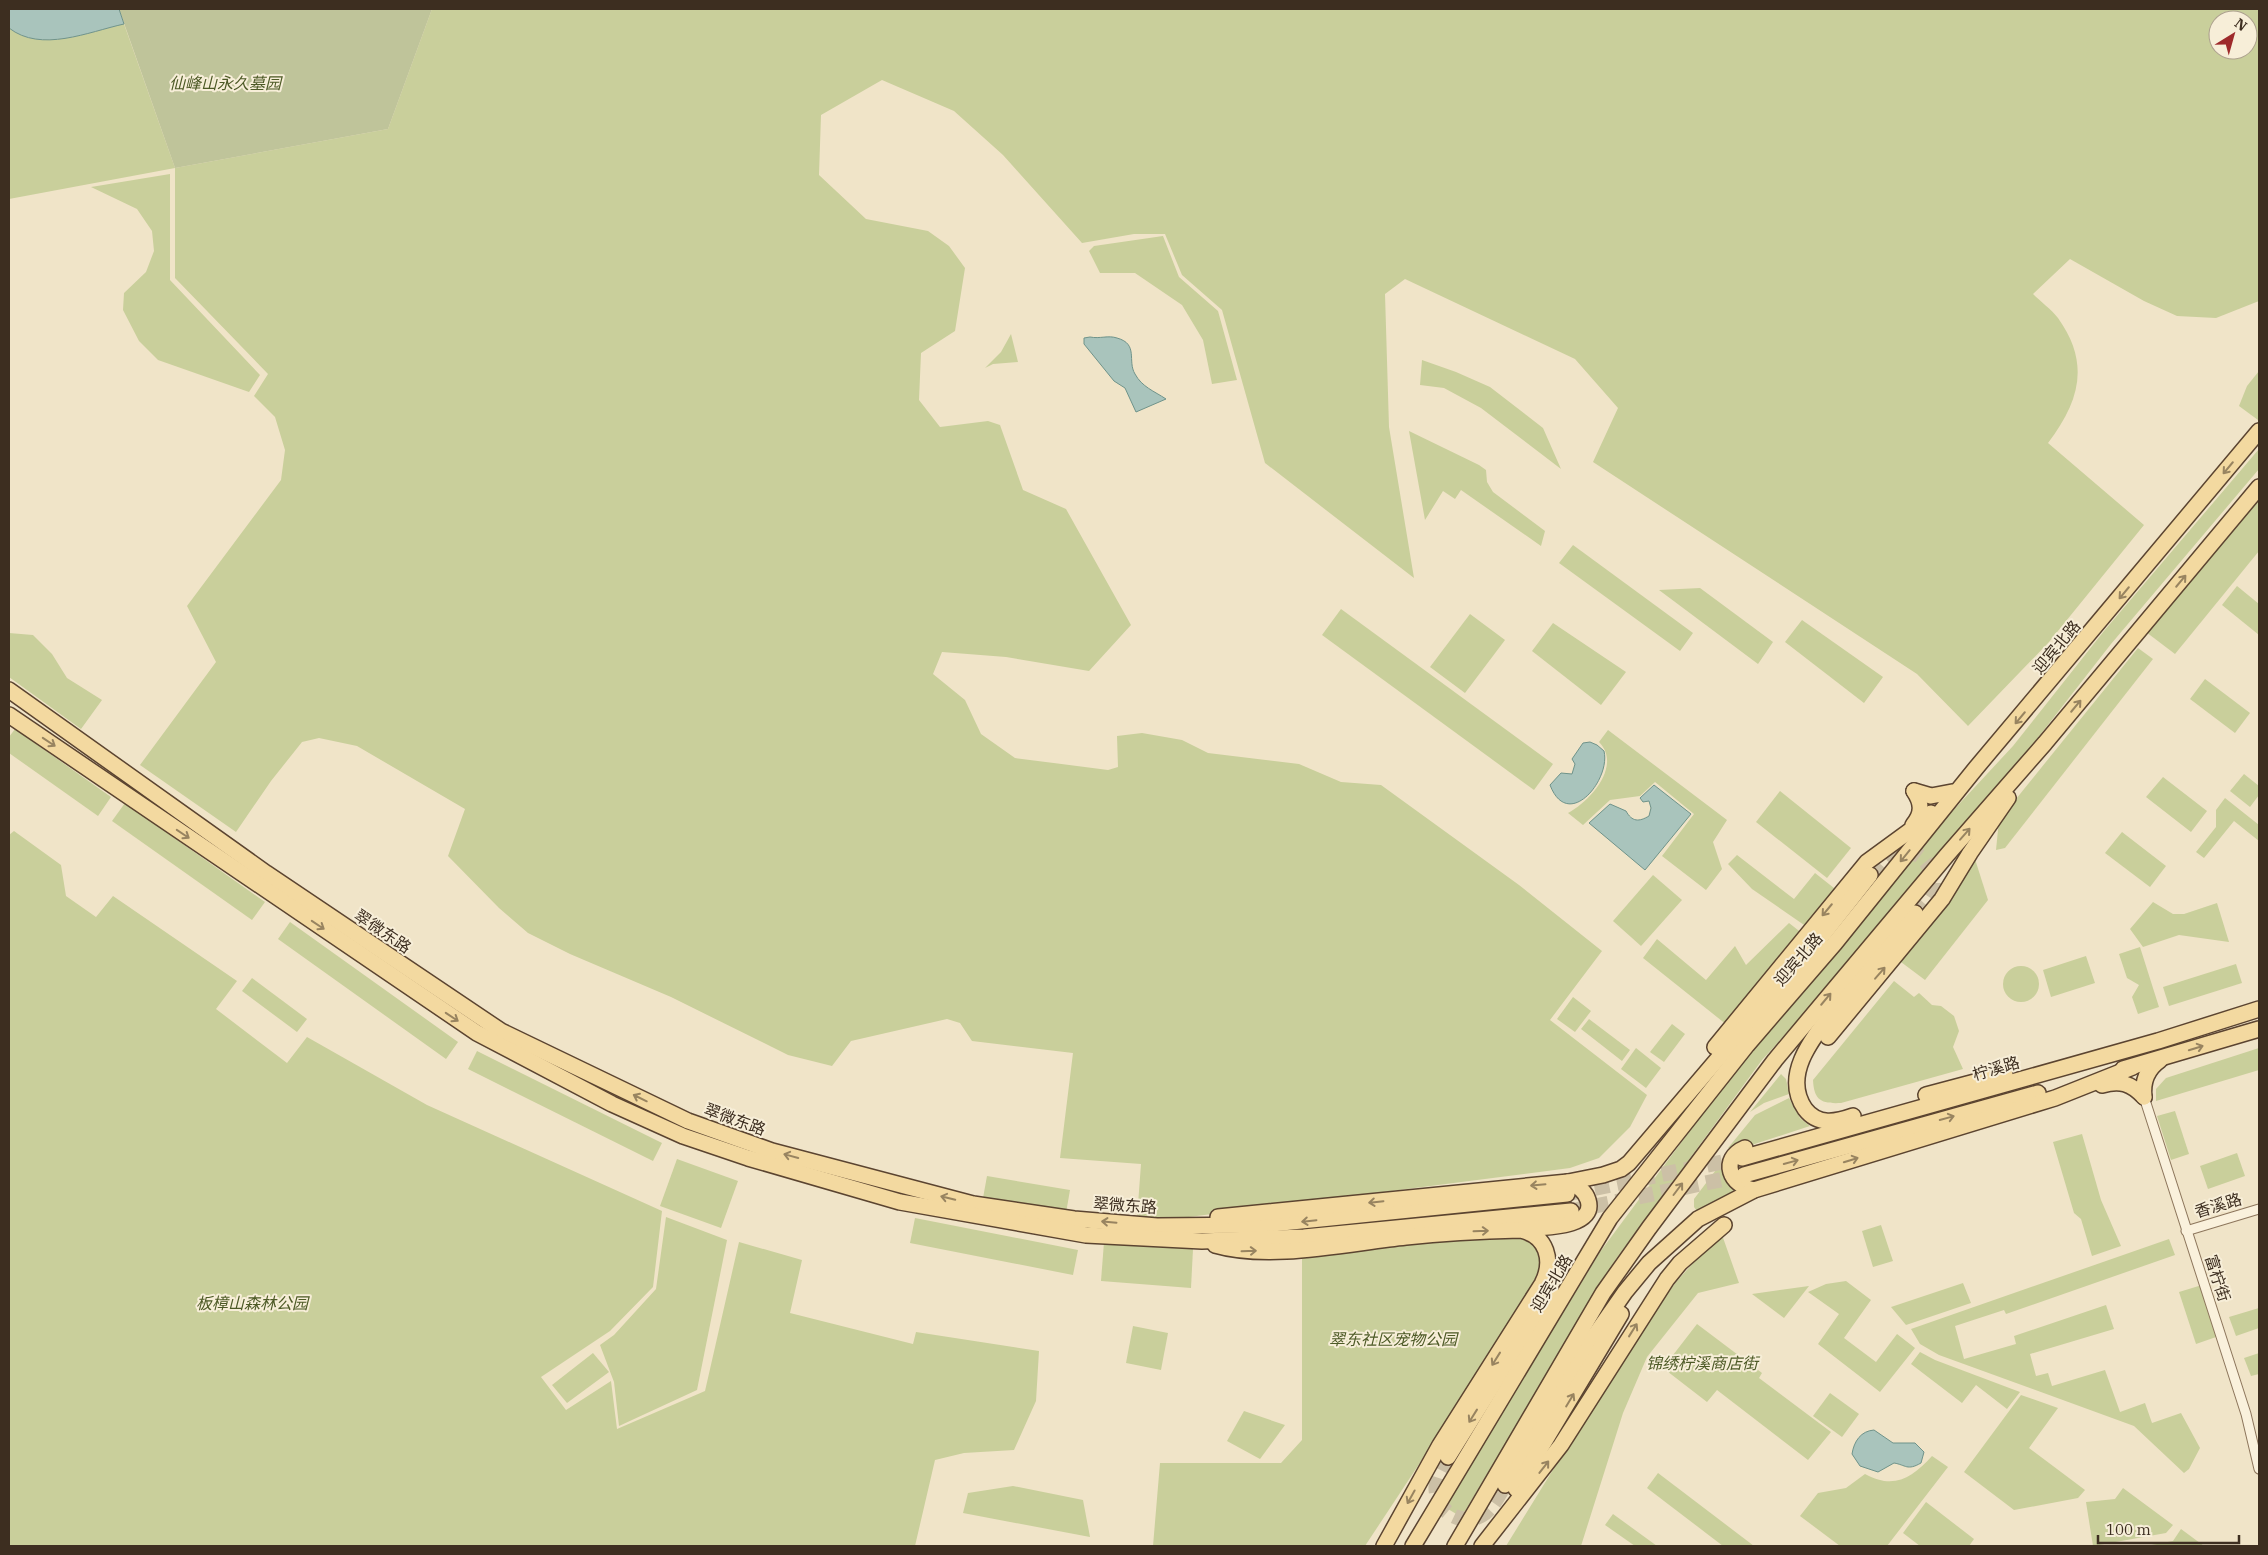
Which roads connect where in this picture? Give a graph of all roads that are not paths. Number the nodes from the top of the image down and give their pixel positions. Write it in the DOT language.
graph roads {
  1 [pos="2259,431"];
  2 [pos="2259,487"];
  3 [pos="9,690"];
  4 [pos="9,715"];
  5 [pos="2045,743"];
  6 [pos="1976,768"];
  7 [pos="1952,792"];
  8 [pos="1904,835"];
  9 [pos="1870,875"];
  10 [pos="1915,913"];
  11 [pos="1845,996"];
  12 [pos="2259,1009"];
  13 [pos="2259,1029"];
  14 [pos="2158,1041"];
  15 [pos="1722,1055"];
  16 [pos="2163,1058"];
  17 [pos="2133,1067"];
  18 [pos="1762,1077"];
  19 [pos="1796,1080"];
  20 [pos="2105,1082"];
  21 [pos="2076,1083"];
  22 [pos="2144,1097"];
  23 [pos="1840,1120"];
  24 [pos="1742,1158"];
  25 [pos="1603,1175"];
  26 [pos="1744,1175"];
  27 [pos="1567,1188"];
  28 [pos="1754,1190"];
  29 [pos="2259,1209"];
  30 [pos="1571,1211"];
  31 [pos="1610,1218"];
  32 [pos="1724,1225"];
  33 [pos="1087,1227"];
  34 [pos="1649,1228"];
  35 [pos="1520,1230"];
  36 [pos="2186,1231"];
  37 [pos="1202,1241"];
  38 [pos="1672,1241"];
  39 [pos="1544,1244"];
  40 [pos="1590,1342"];
  41 [pos="1518,1345"];
  42 [pos="1477,1442"];
  43 [pos="1448,1457"];
  44 [pos="2259,1469"];
  45 [pos="1505,1485"];
  46 [pos="1475,1512"];
  47 [pos="1384,1546"];
  48 [pos="1402,1546"];
  49 [pos="1413,1546"];
  50 [pos="1455,1546"];
  51 [pos="1464,1546"];
  52 [pos="1482,1546"];
  1 -- 6 [label="main road, 迎宾北路, one-way"];
  5 -- 2 [label="main road, one-way"];
  33 -- 3 [label="main road, 翠微东路, one-way"];
  4 -- 33 [label="main road, 翠微东路, one-way"];
  18 -- 5 [label="main road, one-way"];
  19 -- 5 [label="main road, one-way"];
  6 -- 7 [label="main road"];
  6 -- 31 [label="main road, 迎宾北路, one-way"];
  7 -- 8 [label="main road"];
  7 -- 8 [label="main road"];
  8 -- 25 [label="main road, one-way"];
  9 -- 15 [label="main road"];
  10 -- 11 [label="main road"];
  11 -- 18 [label="main road"];
  11 -- 19 [label="main road"];
  12 -- 14 [label="main road, 柠溪路"];
  16 -- 13 [label="main road, one-way"];
  14 -- 23 [label="main road"];
  14 -- 24 [label="main road, 柠溪路"];
  15 -- 25 [label="main road, 翠微东路"];
  15 -- 31 [label="main road"];
  16 -- 17 [label="main road"];
  16 -- 22 [label="main road"];
  17 -- 20 [label="main road"];
  17 -- 21 [label="main road"];
  34 -- 18 [label="main road, one-way"];
  19 -- 23 [label="main road"];
  20 -- 21 [label="main road"];
  20 -- 22 [label="main road"];
  28 -- 20 [label="main road, one-way"];
  26 -- 21 [label="main road, one-way"];
  22 -- 36 [label="street, 富柠街"];
  23 -- 28 [label="main road"];
  25 -- 27 [label="main road, 翠微东路"];
  27 -- 33 [label="main road, 翠微东路, one-way"];
  27 -- 35 [label="main road"];
  28 -- 38 [label="main road"];
  29 -- 36 [label="street, 香溪路"];
  30 -- 37 [label="main road, 翠微东路"];
  31 -- 41 [label="main road"];
  31 -- 42 [label="main road, 迎宾北路"];
  52 -- 32 [label="main road, one-way"];
  33 -- 37 [label="main road, 翠微东路"];
  34 -- 40 [label="main road"];
  34 -- 46 [label="main road"];
  37 -- 35 [label="main road, one-way"];
  35 -- 39 [label="main road"];
  36 -- 44 [label="street, 富柠街"];
  38 -- 40 [label="main road"];
  52 -- 38 [label="main road, one-way"];
  39 -- 41 [label="main road"];
  39 -- 47 [label="main road, one-way"];
  40 -- 45 [label="main road"];
  41 -- 43 [label="main road, one-way"];
  42 -- 48 [label="main road"];
  42 -- 49 [label="main road, 迎宾北路"];
  46 -- 50 [label="main road"];
  46 -- 51 [label="main road"];
}
